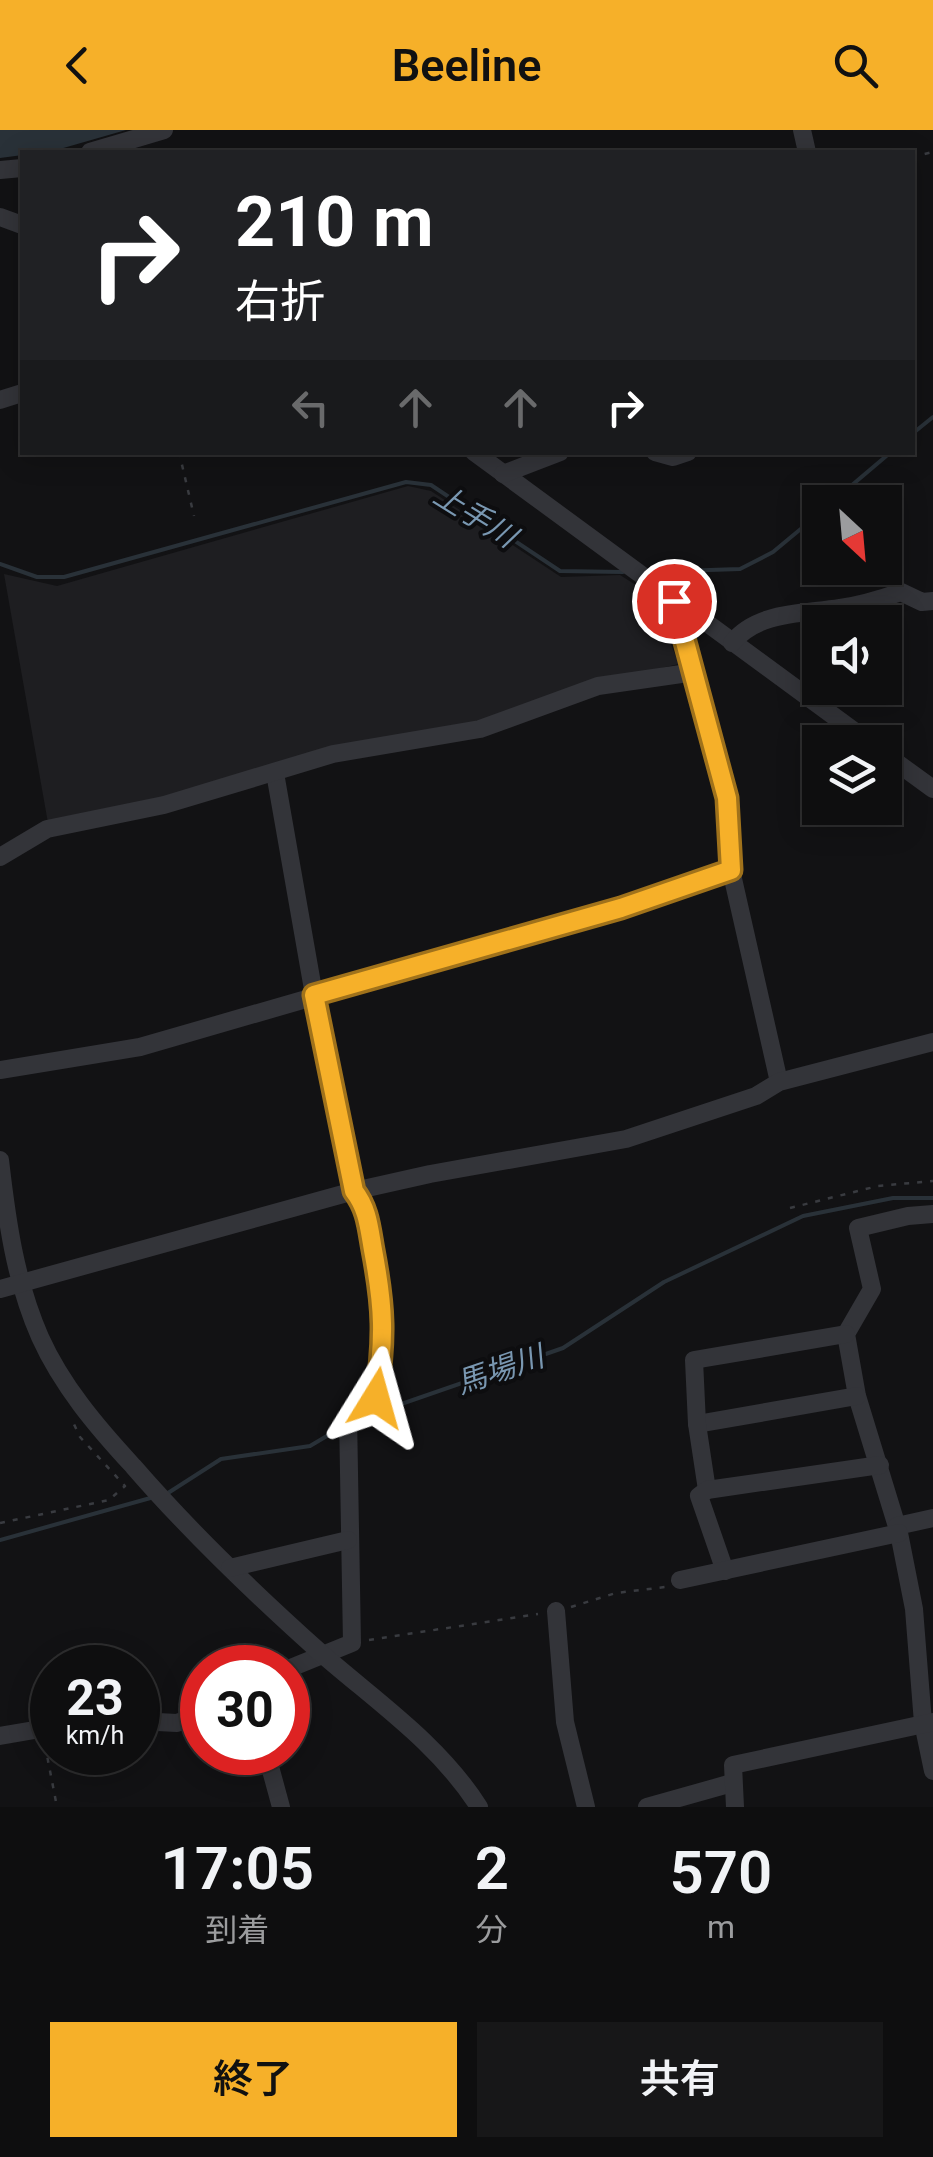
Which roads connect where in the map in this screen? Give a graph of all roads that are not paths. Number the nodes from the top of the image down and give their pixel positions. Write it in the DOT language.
graph roads {
  1 [pos="164,130"];
  2 [pos="97,150"];
  3 [pos="478,455"];
  4 [pos="552,455"];
  5 [pos="503,474"];
  6 [pos="674,601"];
  7 [pos="933,601"];
  8 [pos="732,644"];
  9 [pos="696,672"];
  10 [pos="844,725"];
  11 [pos="902,766"];
  12 [pos="275,773"];
  13 [pos="933,789"];
  14 [pos="0,856"];
  15 [pos="731,870"];
  16 [pos="314,995"];
  17 [pos="933,1042"];
  18 [pos="0,1070"];
  19 [pos="779,1082"];
  20 [pos="0,1160"];
  21 [pos="354,1191"];
  22 [pos="933,1214"];
  23 [pos="19,1282"];
  24 [pos="0,1288"];
  25 [pos="846,1334"];
  26 [pos="857,1396"];
  27 [pos="697,1424"];
  28 [pos="880,1466"];
  29 [pos="707,1490"];
  30 [pos="933,1518"];
  31 [pos="898,1529"];
  32 [pos="348,1540"];
  33 [pos="230,1568"];
  34 [pos="725,1571"];
  35 [pos="680,1580"];
  36 [pos="556,1611"];
  37 [pos="321,1653"];
  38 [pos="310,1658"];
  39 [pos="928,1723"];
  40 [pos="30,1731"];
  41 [pos="0,1736"];
  42 [pos="933,1772"];
  43 [pos="272,1775"];
  44 [pos="732,1783"];
  45 [pos="280,1807"];
  46 [pos="479,1807"];
  47 [pos="586,1807"];
  48 [pos="647,1807"];
  49 [pos="736,1807"];
  1 -- 2 [label="street"];
  3 -- 5 [label="street"];
  4 -- 5 [label="street"];
  5 -- 6 [label="street"];
  6 -- 8 [label="street"];
  6 -- 9 [label="street"];
  7 -- 8 [label="street"];
  8 -- 10 [label="street"];
  9 -- 12 [label="street"];
  9 -- 15 [label="street"];
  11 -- 13 [label="street"];
  12 -- 14 [label="street"];
  12 -- 16 [label="street"];
  15 -- 16 [label="street"];
  15 -- 19 [label="street"];
  16 -- 18 [label="street"];
  16 -- 21 [label="street"];
  17 -- 19 [label="street"];
  19 -- 21 [label="street"];
  20 -- 23 [label="street"];
  21 -- 23 [label="street"];
  21 -- 32 [label="street"];
  22 -- 25 [label="street"];
  23 -- 24 [label="street"];
  23 -- 33 [label="street"];
  25 -- 26 [label="street"];
  25 -- 27 [label="street"];
  26 -- 27 [label="street"];
  26 -- 28 [label="street"];
  27 -- 29 [label="street"];
  28 -- 29 [label="street"];
  28 -- 31 [label="street"];
  29 -- 34 [label="street"];
  30 -- 31 [label="street"];
  31 -- 34 [label="street"];
  31 -- 39 [label="street"];
  32 -- 33 [label="street"];
  32 -- 37 [label="street"];
  33 -- 37 [label="street"];
  34 -- 35 [label="street"];
  36 -- 47 [label="street"];
  37 -- 38 [label="street"];
  37 -- 46 [label="street"];
  39 -- 42 [label="street"];
  39 -- 44 [label="street"];
  40 -- 41 [label="street"];
  43 -- 45 [label="street"];
  44 -- 48 [label="street"];
  44 -- 49 [label="street"];
}
